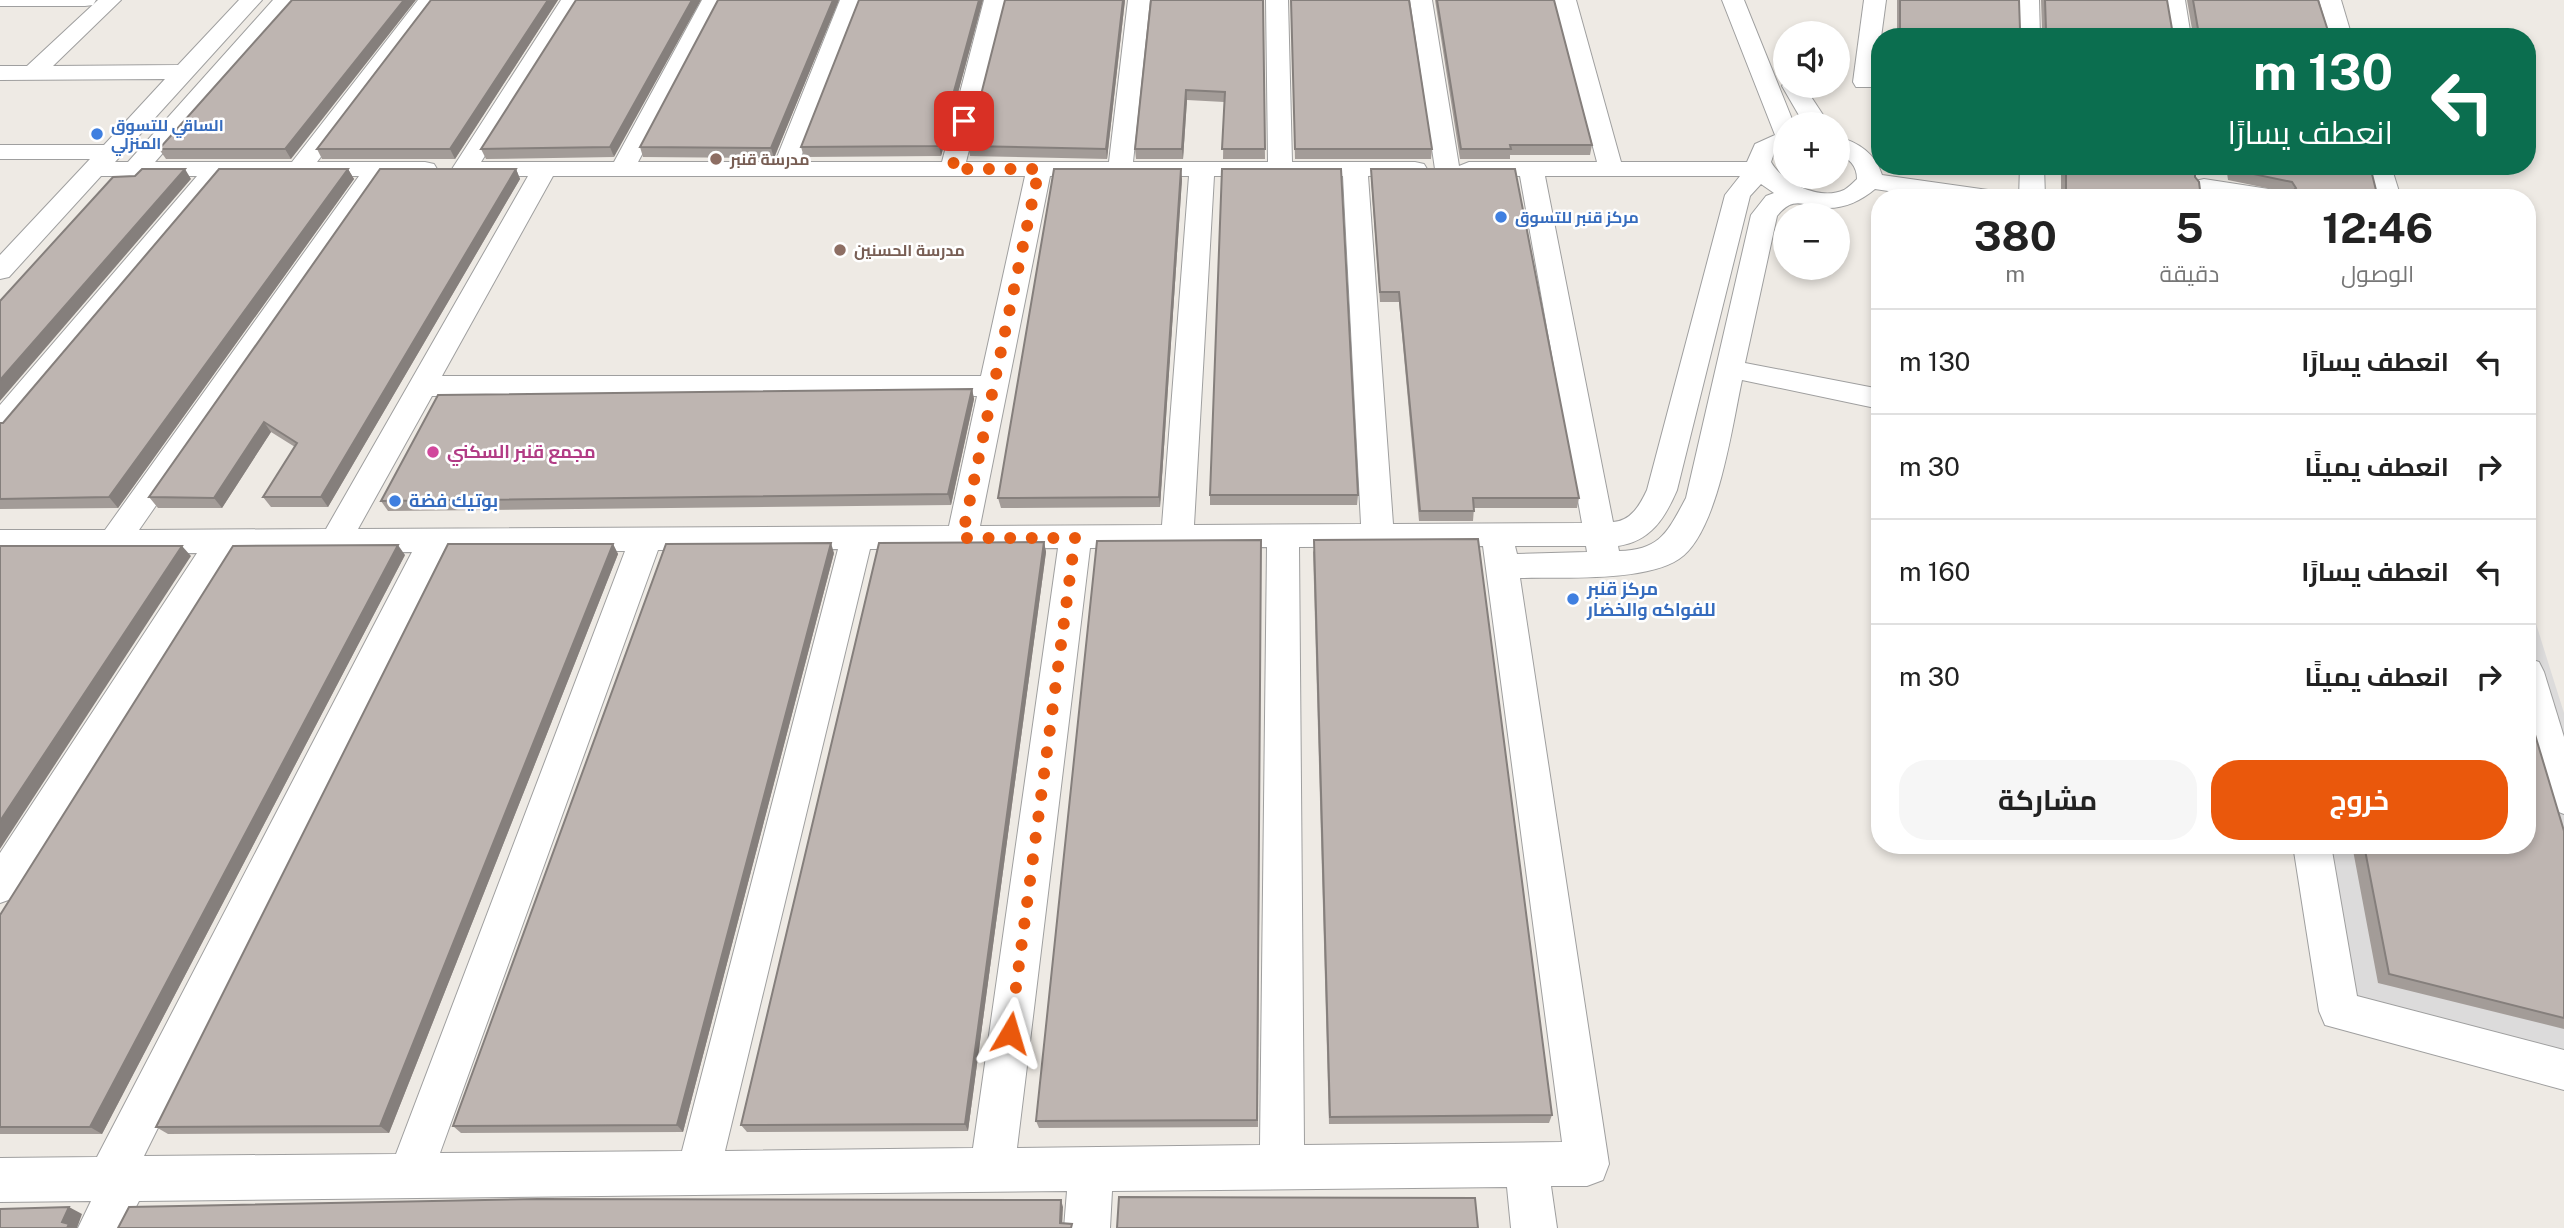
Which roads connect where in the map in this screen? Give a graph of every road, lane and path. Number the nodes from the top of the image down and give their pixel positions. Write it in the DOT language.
graph roads {
  1 [pos="85,0"];
  2 [pos="110,0"];
  3 [pos="251,0"];
  4 [pos="285,0"];
  5 [pos="429,0"];
  6 [pos="572,0"];
  7 [pos="713,0"];
  8 [pos="851,0"];
  9 [pos="995,0"];
  10 [pos="1139,0"];
  11 [pos="1278,0"];
  12 [pos="1421,0"];
  13 [pos="1565,0"];
  14 [pos="1875,0"];
  15 [pos="2028,0"];
  16 [pos="2174,0"];
  17 [pos="2330,0"];
  18 [pos="0,1"];
  19 [pos="1745,4"];
  20 [pos="2029,28"];
  21 [pos="2179,28"];
  22 [pos="2338,28"];
  23 [pos="1773,49"];
  24 [pos="184,72"];
  25 [pos="0,73"];
  26 [pos="33,73"];
  27 [pos="1862,83"];
  28 [pos="1779,112"];
  29 [pos="1773,144"];
  30 [pos="1850,151"];
  31 [pos="0,152"];
  32 [pos="102,160"];
  33 [pos="135,169"];
  34 [pos="217,169"];
  35 [pos="299,169"];
  36 [pos="377,169"];
  37 [pos="464,169"];
  38 [pos="545,169"];
  39 [pos="622,169"];
  40 [pos="784,169"];
  41 [pos="952,169"];
  42 [pos="1039,169"];
  43 [pos="1120,169"];
  44 [pos="1202,169"];
  45 [pos="1280,169"];
  46 [pos="1355,169"];
  47 [pos="1447,169"];
  48 [pos="1531,169"];
  49 [pos="1611,169"];
  50 [pos="1761,171"];
  51 [pos="1870,181"];
  52 [pos="2204,183"];
  53 [pos="1926,189"];
  54 [pos="2232,189"];
  55 [pos="1794,194"];
  56 [pos="0,271"];
  57 [pos="1731,369"];
  58 [pos="422,386"];
  59 [pos="994,386"];
  60 [pos="1871,397"];
  61 [pos="0,424"];
  62 [pos="1662,490"];
  63 [pos="1700,498"];
  64 [pos="1601,536"];
  65 [pos="1177,537"];
  66 [pos="1283,537"];
  67 [pos="1378,537"];
  68 [pos="962,538"];
  69 [pos="1075,538"];
  70 [pos="857,539"];
  71 [pos="434,540"];
  72 [pos="114,541"];
  73 [pos="221,541"];
  74 [pos="335,541"];
  75 [pos="645,541"];
  76 [pos="2,545"];
  77 [pos="1500,552"];
  78 [pos="1606,565"];
  79 [pos="2536,703"];
  80 [pos="2564,798"];
  81 [pos="2313,854"];
  82 [pos="0,886"];
  83 [pos="2564,1070"];
  84 [pos="1526,1165"];
  85 [pos="1282,1167"];
  86 [pos="1091,1169"];
  87 [pos="992,1170"];
  88 [pos="698,1173"];
  89 [pos="410,1176"];
  90 [pos="117,1179"];
  91 [pos="0,1180"];
  92 [pos="101,1228"];
  93 [pos="1087,1228"];
  94 [pos="1534,1228"];
  1 -- 18 [label="street"];
  2 -- 26 [label="street"];
  3 -- 24 [label="street"];
  4 -- 33 [label="street"];
  5 -- 35 [label="street"];
  6 -- 37 [label="street"];
  7 -- 39 [label="street"];
  8 -- 40 [label="street"];
  9 -- 41 [label="street"];
  10 -- 43 [label="street"];
  11 -- 45 [label="street"];
  12 -- 47 [label="street"];
  13 -- 49 [label="street"];
  14 -- 27 [label="street"];
  15 -- 20 [label="street"];
  16 -- 21 [label="street"];
  17 -- 22 [label="street"];
  19 -- 23 [label="street"];
  19 -- 28 [label="street"];
  24 -- 26 [label="street"];
  24 -- 32 [label="street"];
  25 -- 26 [label="street"];
  29 -- 50 [label="street"];
  30 -- 51 [label="street"];
  31 -- 32 [label="street"];
  32 -- 33 [label="street"];
  32 -- 56 [label="street"];
  33 -- 34 [label="street"];
  34 -- 35 [label="street"];
  34 -- 61 [label="street"];
  35 -- 36 [label="street"];
  36 -- 37 [label="street"];
  36 -- 72 [label="street"];
  37 -- 38 [label="street"];
  38 -- 39 [label="street"];
  38 -- 58 [label="street"];
  39 -- 40 [label="street"];
  40 -- 41 [label="street"];
  41 -- 42 [label="street"];
  42 -- 43 [label="street"];
  42 -- 59 [label="street"];
  43 -- 44 [label="street"];
  44 -- 45 [label="street"];
  44 -- 65 [label="street"];
  45 -- 46 [label="street"];
  46 -- 47 [label="street"];
  46 -- 67 [label="street"];
  47 -- 48 [label="street"];
  48 -- 49 [label="street"];
  48 -- 64 [label="street"];
  49 -- 50 [label="street"];
  50 -- 55 [label="street"];
  50 -- 62 [label="street"];
  51 -- 53 [label="street"];
  51 -- 55 [label="street"];
  52 -- 54 [label="street"];
  55 -- 57 [label="street"];
  57 -- 60 [label="street"];
  57 -- 63 [label="street"];
  58 -- 59 [label="street"];
  58 -- 74 [label="street"];
  59 -- 68 [label="street"];
  62 -- 63 [label="street"];
  62 -- 64 [label="street"];
  63 -- 78 [label="street"];
  64 -- 77 [label="street"];
  64 -- 78 [label="street"];
  65 -- 66 [label="street"];
  65 -- 69 [label="street"];
  66 -- 67 [label="street"];
  66 -- 85 [label="street"];
  67 -- 77 [label="street"];
  68 -- 69 [label="street"];
  68 -- 70 [label="street"];
  69 -- 87 [label="street"];
  70 -- 75 [label="street"];
  70 -- 88 [label="street"];
  71 -- 74 [label="street"];
  71 -- 75 [label="street"];
  71 -- 90 [label="street"];
  72 -- 73 [label="street"];
  72 -- 76 [label="street"];
  73 -- 74 [label="street"];
  73 -- 82 [label="street"];
  75 -- 89 [label="street"];
  77 -- 78 [label="street"];
  77 -- 84 [label="street"];
  79 -- 80 [label="street"];
  81 -- 83 [label="street"];
  84 -- 85 [label="street"];
  84 -- 94 [label="street"];
  85 -- 86 [label="street"];
  86 -- 87 [label="street"];
  86 -- 93 [label="street"];
  87 -- 88 [label="street"];
  88 -- 89 [label="street"];
  89 -- 90 [label="street"];
  90 -- 91 [label="street"];
  90 -- 92 [label="street"];
}
